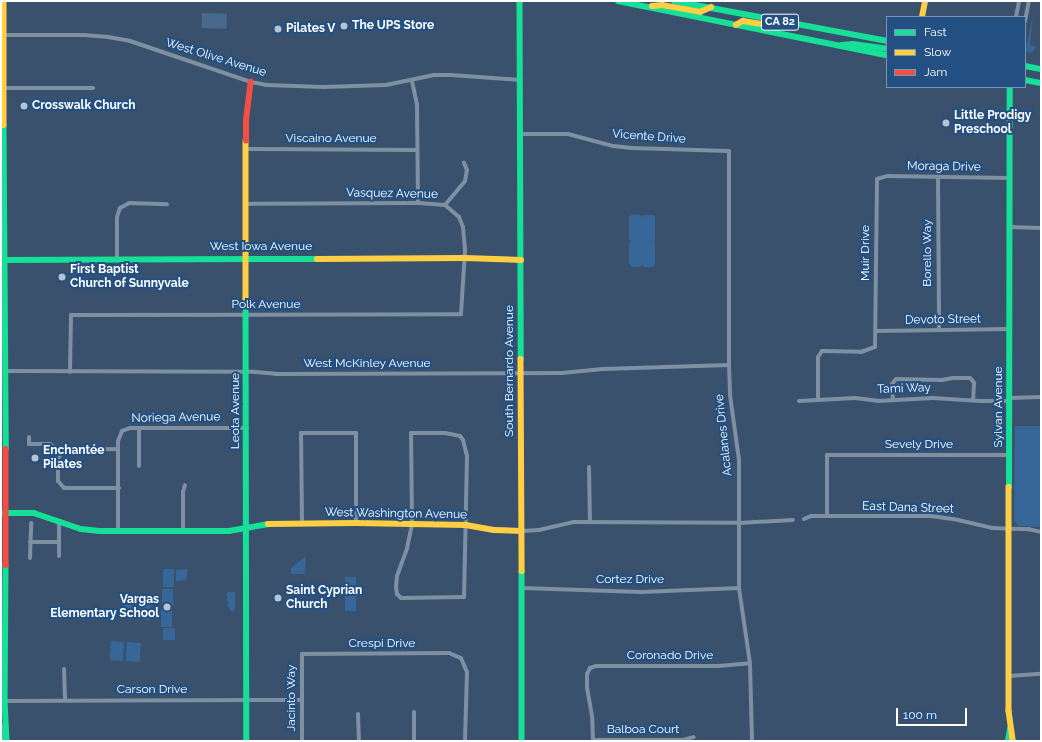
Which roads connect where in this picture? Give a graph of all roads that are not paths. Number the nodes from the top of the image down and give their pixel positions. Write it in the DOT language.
graph roads {
  1 [pos="4,1"];
  2 [pos="520,1"];
  3 [pos="618,1"];
  4 [pos="674,1"];
  5 [pos="925,1"];
  6 [pos="1019,1"];
  7 [pos="1029,1"];
  8 [pos="711,4"];
  9 [pos="642,6"];
  10 [pos="922,16"];
  11 [pos="1016,16"];
  12 [pos="1026,16"];
  13 [pos="776,21"];
  14 [pos="736,25"];
  15 [pos="3,34"];
  16 [pos="886,41"];
  17 [pos="836,46"];
  18 [pos="886,49"];
  19 [pos="886,55"];
  20 [pos="1026,66"];
  21 [pos="1041,69"];
  22 [pos="521,80"];
  23 [pos="1026,80"];
  24 [pos="412,81"];
  25 [pos="251,82"];
  26 [pos="1041,82"];
  27 [pos="5,88"];
  28 [pos="93,88"];
  29 [pos="1010,88"];
  30 [pos="521,134"];
  31 [pos="246,149"];
  32 [pos="416,150"];
  33 [pos="729,151"];
  34 [pos="464,163"];
  35 [pos="938,176"];
  36 [pos="879,177"];
  37 [pos="1008,178"];
  38 [pos="418,203"];
  39 [pos="3,204"];
  40 [pos="167,204"];
  41 [pos="246,204"];
  42 [pos="445,205"];
  43 [pos="1009,227"];
  44 [pos="1041,228"];
  45 [pos="246,258"];
  46 [pos="464,258"];
  47 [pos="117,259"];
  48 [pos="3,260"];
  49 [pos="521,260"];
  50 [pos="461,314"];
  51 [pos="247,315"];
  52 [pos="1010,329"];
  53 [pos="876,330"];
  54 [pos="939,330"];
  55 [pos="728,365"];
  56 [pos="5,372"];
  57 [pos="70,372"];
  58 [pos="247,372"];
  59 [pos="521,373"];
  60 [pos="1041,397"];
  61 [pos="1010,399"];
  62 [pos="818,400"];
  63 [pos="892,400"];
  64 [pos="973,400"];
  65 [pos="799,402"];
  66 [pos="139,428"];
  67 [pos="247,428"];
  68 [pos="29,437"];
  69 [pos="118,448"];
  70 [pos="61,453"];
  71 [pos="1010,455"];
  72 [pos="140,466"];
  73 [pos="589,467"];
  74 [pos="185,485"];
  75 [pos="119,488"];
  76 [pos="4,513"];
  77 [pos="827,516"];
  78 [pos="804,519"];
  79 [pos="793,520"];
  80 [pos="59,521"];
  81 [pos="590,522"];
  82 [pos="31,523"];
  83 [pos="356,523"];
  84 [pos="739,523"];
  85 [pos="302,524"];
  86 [pos="412,524"];
  87 [pos="466,525"];
  88 [pos="248,527"];
  89 [pos="1010,529"];
  90 [pos="118,531"];
  91 [pos="183,531"];
  92 [pos="521,531"];
  93 [pos="1041,532"];
  94 [pos="30,542"];
  95 [pos="59,542"];
  96 [pos="59,556"];
  97 [pos="30,558"];
  98 [pos="522,588"];
  99 [pos="739,588"];
  100 [pos="302,654"];
  101 [pos="750,663"];
  102 [pos="64,669"];
  103 [pos="1041,674"];
  104 [pos="1009,676"];
  105 [pos="65,700"];
  106 [pos="247,700"];
  107 [pos="302,700"];
  108 [pos="3,701"];
  109 [pos="414,712"];
  110 [pos="358,714"];
  111 [pos="1010,726"];
  112 [pos="694,737"];
  113 [pos="593,740"];
  114 [pos="2,741"];
  115 [pos="7,741"];
  116 [pos="247,741"];
  117 [pos="302,741"];
  118 [pos="359,741"];
  119 [pos="414,741"];
  120 [pos="465,741"];
  121 [pos="522,741"];
  122 [pos="752,741"];
  123 [pos="1008,741"];
  124 [pos="1013,741"];
  1 -- 15 [label="street"];
  2 -- 22 [label="street, South Bernardo Avenue"];
  3 -- 9 [label="street, CA 82"];
  4 -- 8 [label="street, CA 82"];
  5 -- 10 [label="street"];
  6 -- 11 [label="street"];
  7 -- 12 [label="street"];
  8 -- 9 [label="street"];
  8 -- 13 [label="street, CA 82"];
  9 -- 14 [label="street, CA 82"];
  13 -- 14 [label="street"];
  13 -- 16 [label="street, CA 82"];
  14 -- 17 [label="street, CA 82"];
  15 -- 25 [label="street, West Olive Avenue"];
  15 -- 27 [label="street"];
  17 -- 18 [label="street"];
  17 -- 19 [label="street, CA 82"];
  20 -- 21 [label="street"];
  22 -- 24 [label="street, West Olive Avenue"];
  22 -- 30 [label="street, South Bernardo Avenue"];
  23 -- 26 [label="street"];
  24 -- 25 [label="street, West Olive Avenue"];
  24 -- 32 [label="street"];
  25 -- 31 [label="street, Leota Avenue"];
  27 -- 28 [label="street"];
  27 -- 39 [label="street"];
  29 -- 37 [label="street, Sylvan Avenue"];
  30 -- 33 [label="street, Vicente Drive"];
  30 -- 49 [label="street, South Bernardo Avenue"];
  31 -- 32 [label="street, Viscaino Avenue"];
  31 -- 41 [label="street, Leota Avenue"];
  32 -- 38 [label="street"];
  33 -- 55 [label="street, Acalanes Drive"];
  34 -- 42 [label="street"];
  35 -- 36 [label="street, Moraga Drive"];
  35 -- 37 [label="street, Moraga Drive"];
  35 -- 54 [label="street, Borello Way"];
  36 -- 53 [label="street, Muir Drive"];
  37 -- 43 [label="street, Sylvan Avenue"];
  38 -- 41 [label="street, Vasquez Avenue"];
  38 -- 42 [label="street, Vasquez Avenue"];
  39 -- 48 [label="street"];
  40 -- 47 [label="street"];
  41 -- 45 [label="street, Leota Avenue"];
  42 -- 46 [label="street, Vasquez Avenue"];
  43 -- 44 [label="street"];
  43 -- 52 [label="street, Sylvan Avenue"];
  45 -- 46 [label="street, West Iowa Avenue"];
  45 -- 47 [label="street, West Iowa Avenue"];
  45 -- 51 [label="street, Leota Avenue"];
  46 -- 49 [label="street, West Iowa Avenue"];
  46 -- 50 [label="street, Vasquez Avenue"];
  47 -- 48 [label="street, West Iowa Avenue"];
  48 -- 56 [label="street"];
  49 -- 59 [label="street, South Bernardo Avenue"];
  50 -- 51 [label="street, Polk Avenue"];
  51 -- 57 [label="street, Polk Avenue"];
  51 -- 58 [label="street, Leota Avenue"];
  52 -- 54 [label="street, Devoto Street"];
  52 -- 61 [label="street, Sylvan Avenue"];
  53 -- 54 [label="street, Devoto Street"];
  53 -- 62 [label="street, Muir Drive"];
  55 -- 59 [label="street, West McKinley Avenue"];
  55 -- 84 [label="street, Acalanes Drive"];
  56 -- 57 [label="street, West McKinley Avenue"];
  56 -- 76 [label="street"];
  57 -- 58 [label="street, West McKinley Avenue"];
  58 -- 59 [label="street, West McKinley Avenue"];
  58 -- 67 [label="street, Leota Avenue"];
  59 -- 92 [label="street, South Bernardo Avenue"];
  60 -- 61 [label="street, Tami Way"];
  61 -- 64 [label="street, Tami Way"];
  61 -- 71 [label="street, Sylvan Avenue"];
  62 -- 63 [label="street, Tami Way"];
  62 -- 65 [label="street, Tami Way"];
  63 -- 64 [label="street, Tami Way"];
  63 -- 64 [label="street"];
  66 -- 67 [label="street, Noriega Avenue"];
  66 -- 69 [label="street, Noriega Avenue"];
  66 -- 72 [label="street"];
  67 -- 88 [label="street, Leota Avenue"];
  68 -- 70 [label="street"];
  69 -- 70 [label="street"];
  69 -- 75 [label="street"];
  70 -- 75 [label="street"];
  71 -- 77 [label="street, Sevely Drive"];
  71 -- 89 [label="street, Sylvan Avenue"];
  73 -- 81 [label="street"];
  74 -- 91 [label="street"];
  75 -- 90 [label="street"];
  76 -- 80 [label="street, West Washington Avenue"];
  76 -- 108 [label="street"];
  77 -- 78 [label="street, East Dana Street"];
  77 -- 89 [label="street, East Dana Street"];
  79 -- 84 [label="street, West Washington Avenue"];
  80 -- 90 [label="street, West Washington Avenue"];
  80 -- 95 [label="street"];
  81 -- 84 [label="street, West Washington Avenue"];
  81 -- 92 [label="street, West Washington Avenue"];
  82 -- 94 [label="street"];
  83 -- 85 [label="street, West Washington Avenue"];
  83 -- 85 [label="street"];
  83 -- 86 [label="street, West Washington Avenue"];
  84 -- 99 [label="street, Acalanes Drive"];
  85 -- 88 [label="street, West Washington Avenue"];
  86 -- 87 [label="street, West Washington Avenue"];
  86 -- 87 [label="street"];
  86 -- 87 [label="street"];
  87 -- 92 [label="street, West Washington Avenue"];
  88 -- 91 [label="street, West Washington Avenue"];
  88 -- 106 [label="street, Leota Avenue"];
  89 -- 93 [label="street, East Dana Street"];
  89 -- 104 [label="street, Sylvan Avenue"];
  90 -- 91 [label="street, West Washington Avenue"];
  92 -- 98 [label="street, South Bernardo Avenue"];
  94 -- 95 [label="street"];
  94 -- 97 [label="street"];
  95 -- 96 [label="street"];
  98 -- 99 [label="street, Cortez Drive"];
  98 -- 121 [label="street, South Bernardo Avenue"];
  99 -- 101 [label="street, Acalanes Drive"];
  100 -- 107 [label="street, Jacinto Way"];
  100 -- 120 [label="street, Crespi Drive"];
  101 -- 113 [label="street, Coronado Drive"];
  101 -- 122 [label="street, Acalanes Drive"];
  102 -- 105 [label="street"];
  103 -- 104 [label="street"];
  104 -- 111 [label="street, Sylvan Avenue"];
  105 -- 106 [label="street, Carson Drive"];
  105 -- 108 [label="street, Carson Drive"];
  106 -- 107 [label="street, Carson Drive"];
  106 -- 116 [label="street, Leota Avenue"];
  107 -- 117 [label="street, Jacinto Way"];
  108 -- 114 [label="street"];
  108 -- 115 [label="street"];
  109 -- 119 [label="street"];
  110 -- 118 [label="street"];
  111 -- 123 [label="street, Sylvan Avenue"];
  111 -- 124 [label="street, Sylvan Avenue"];
  112 -- 113 [label="street, Balboa Court"];
}
